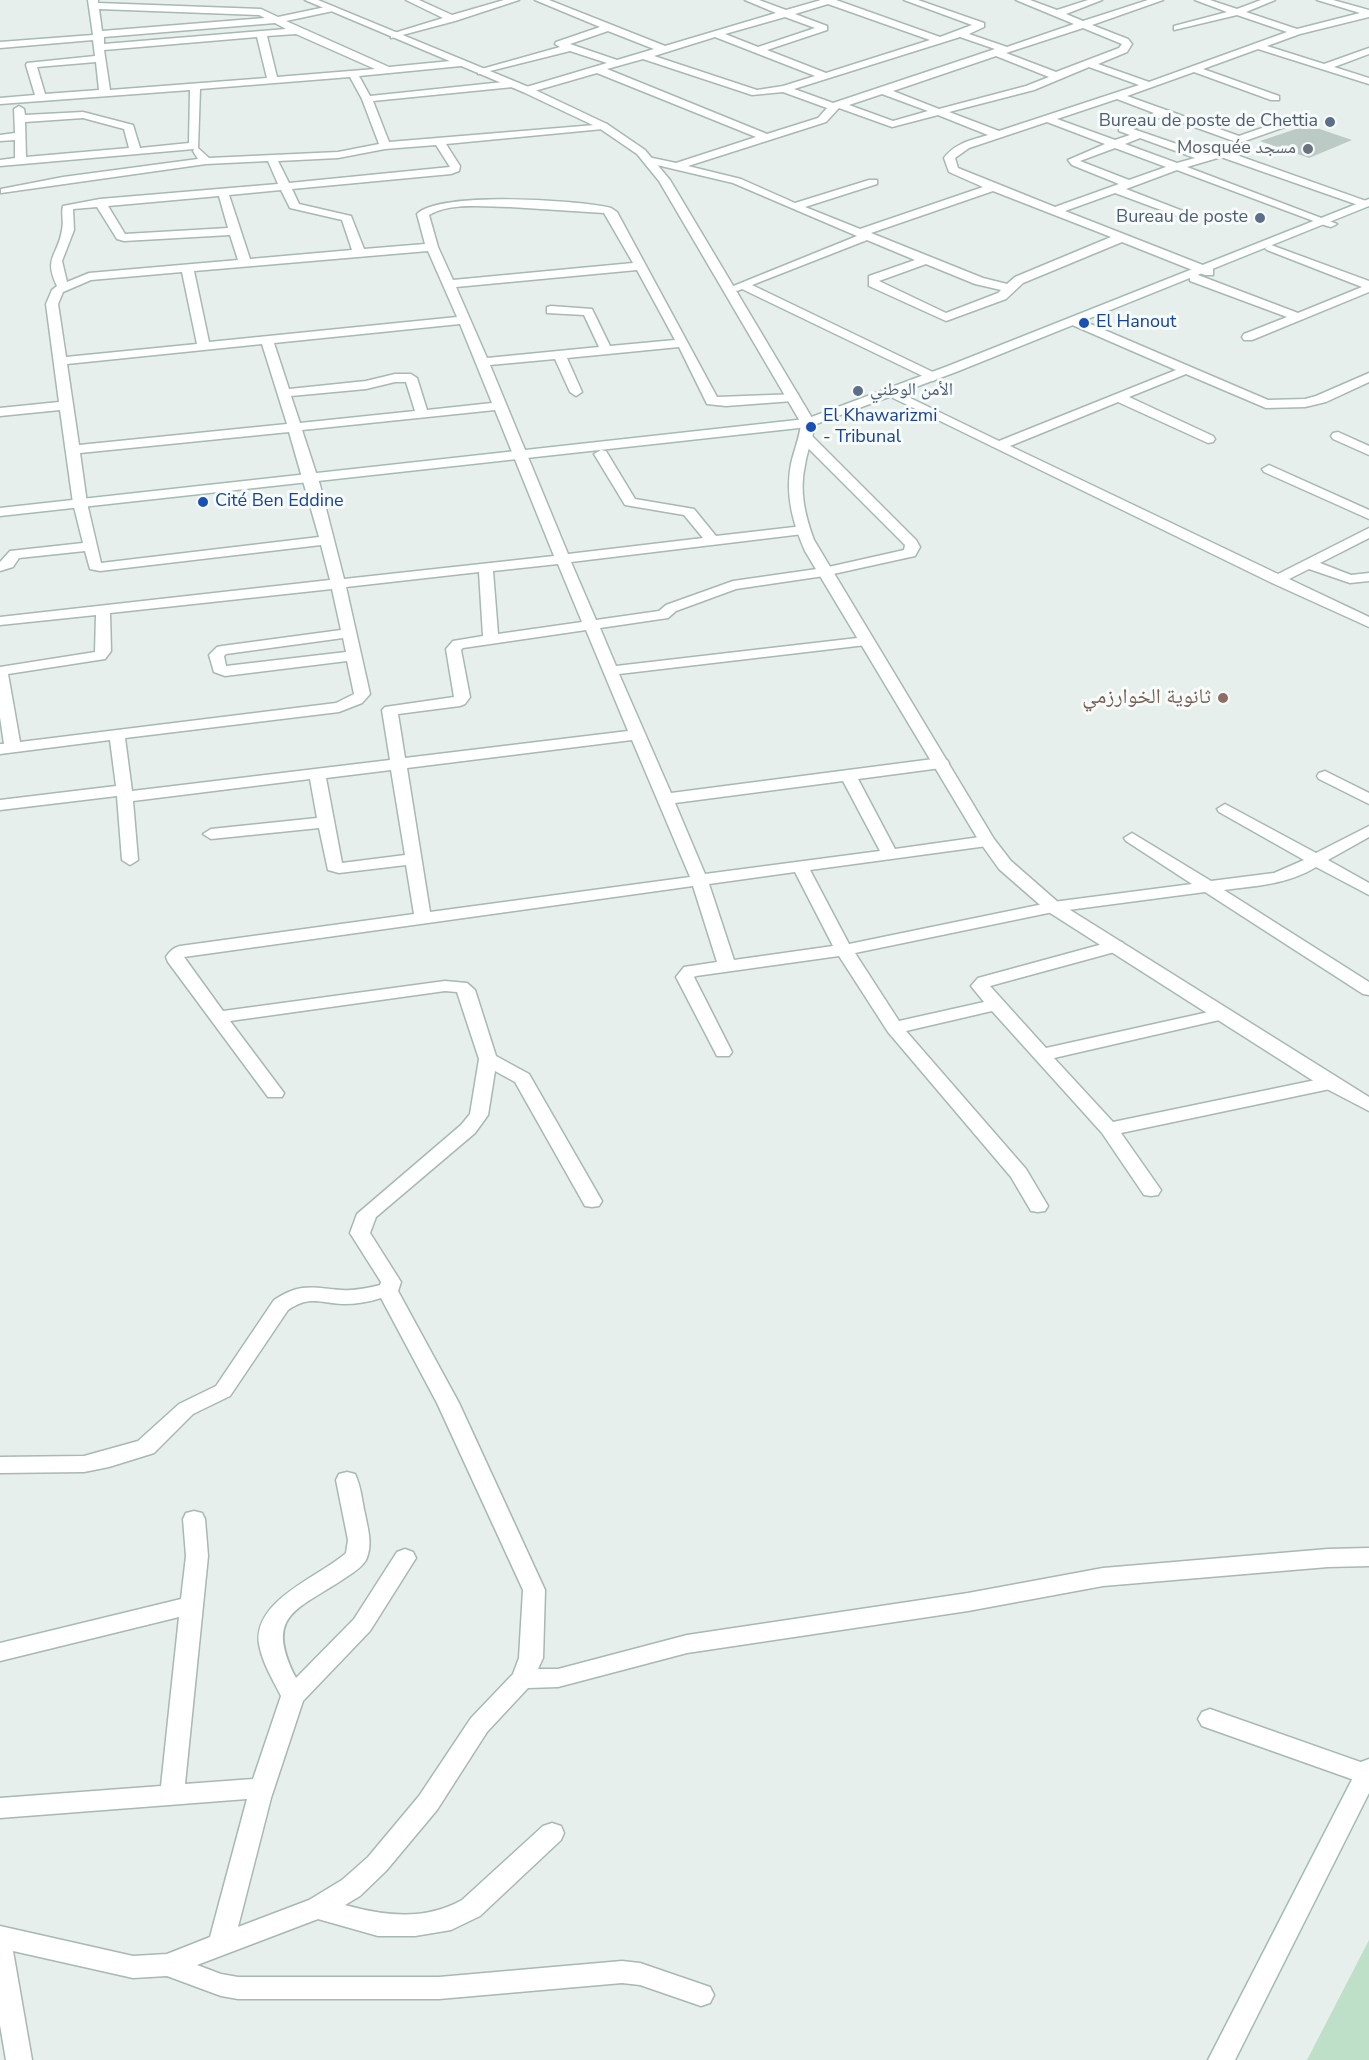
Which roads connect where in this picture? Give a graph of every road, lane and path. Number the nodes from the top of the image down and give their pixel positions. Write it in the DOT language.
graph roads {
  1 [pos="411,0"];
  2 [pos="514,0"];
  3 [pos="540,0"];
  4 [pos="575,0"];
  5 [pos="750,0"];
  6 [pos="830,0"];
  7 [pos="1021,0"];
  8 [pos="1097,0"];
  9 [pos="1158,0"];
  10 [pos="1200,0"];
  11 [pos="1270,0"];
  12 [pos="1322,0"];
  13 [pos="308,1"];
  14 [pos="916,1"];
  15 [pos="94,3"];
  16 [pos="554,6"];
  17 [pos="282,8"];
  18 [pos="330,9"];
  19 [pos="261,12"];
  20 [pos="1238,12"];
  21 [pos="784,13"];
  22 [pos="1059,13"];
  23 [pos="1369,14"];
  24 [pos="452,19"];
  25 [pos="277,20"];
  26 [pos="1081,26"];
  27 [pos="607,28"];
  28 [pos="1177,28"];
  29 [pos="297,31"];
  30 [pos="1297,32"];
  31 [pos="261,34"];
  32 [pos="716,34"];
  33 [pos="960,34"];
  34 [pos="394,36"];
  35 [pos="938,40"];
  36 [pos="51,41"];
  37 [pos="100,44"];
  38 [pos="0,45"];
  39 [pos="1257,46"];
  40 [pos="569,48"];
  41 [pos="663,49"];
  42 [pos="758,50"];
  43 [pos="999,51"];
  44 [pos="1369,51"];
  45 [pos="645,56"];
  46 [pos="51,62"];
  47 [pos="461,63"];
  48 [pos="616,63"];
  49 [pos="1089,64"];
  50 [pos="1324,68"];
  51 [pos="597,69"];
  52 [pos="1194,69"];
  53 [pos="388,71"];
  54 [pos="482,72"];
  55 [pos="353,74"];
  56 [pos="825,76"];
  57 [pos="1056,76"];
  58 [pos="272,79"];
  59 [pos="1369,81"];
  60 [pos="1149,85"];
  61 [pos="195,86"];
  62 [pos="520,87"];
  63 [pos="784,89"];
  64 [pos="881,90"];
  65 [pos="105,93"];
  66 [pos="1118,96"];
  67 [pos="41,98"];
  68 [pos="1275,98"];
  69 [pos="18,99"];
  70 [pos="368,99"];
  71 [pos="0,101"];
  72 [pos="836,106"];
  73 [pos="940,113"];
  74 [pos="1163,113"];
  75 [pos="20,119"];
  76 [pos="1048,119"];
  77 [pos="1292,121"];
  78 [pos="603,126"];
  79 [pos="999,135"];
  80 [pos="1139,135"];
  81 [pos="20,136"];
  82 [pos="0,138"];
  83 [pos="767,138"];
  84 [pos="439,141"];
  85 [pos="1115,144"];
  86 [pos="194,146"];
  87 [pos="385,146"];
  88 [pos="135,151"];
  89 [pos="1203,157"];
  90 [pos="272,159"];
  91 [pos="648,160"];
  92 [pos="21,161"];
  93 [pos="206,161"];
  94 [pos="678,166"];
  95 [pos="1176,166"];
  96 [pos="5,177"];
  97 [pos="873,182"];
  98 [pos="1129,184"];
  99 [pos="284,187"];
  100 [pos="993,187"];
  101 [pos="1116,189"];
  102 [pos="224,192"];
  103 [pos="100,202"];
  104 [pos="1368,205"];
  105 [pos="794,207"];
  106 [pos="1055,211"];
  107 [pos="1184,215"];
  108 [pos="1327,223"];
  109 [pos="235,231"];
  110 [pos="864,235"];
  111 [pos="1120,238"];
  112 [pos="432,247"];
  113 [pos="1271,248"];
  114 [pos="359,253"];
  115 [pos="926,260"];
  116 [pos="245,263"];
  117 [pos="640,266"];
  118 [pos="187,268"];
  119 [pos="1201,273"];
  120 [pos="449,284"];
  121 [pos="64,287"];
  122 [pos="736,287"];
  123 [pos="1369,287"];
  124 [pos="1009,288"];
  125 [pos="551,310"];
  126 [pos="1298,317"];
  127 [pos="465,320"];
  128 [pos="1078,323"];
  129 [pos="1248,337"];
  130 [pos="267,341"];
  131 [pos="683,343"];
  132 [pos="204,347"];
  133 [pos="606,350"];
  134 [pos="560,355"];
  135 [pos="62,361"];
  136 [pos="483,362"];
  137 [pos="1188,369"];
  138 [pos="933,377"];
  139 [pos="1366,381"];
  140 [pos="576,392"];
  141 [pos="284,393"];
  142 [pos="793,397"];
  143 [pos="1118,397"];
  144 [pos="899,398"];
  145 [pos="68,405"];
  146 [pos="501,406"];
  147 [pos="0,412"];
  148 [pos="422,414"];
  149 [pos="295,426"];
  150 [pos="807,430"];
  151 [pos="1338,436"];
  152 [pos="1208,439"];
  153 [pos="1001,445"];
  154 [pos="73,450"];
  155 [pos="1369,451"];
  156 [pos="602,454"];
  157 [pos="521,460"];
  158 [pos="1269,469"];
  159 [pos="312,481"];
  160 [pos="81,506"];
  161 [pos="0,512"];
  162 [pos="1369,515"];
  163 [pos="0,518"];
  164 [pos="802,530"];
  165 [pos="1369,532"];
  166 [pos="327,540"];
  167 [pos="713,541"];
  168 [pos="91,546"];
  169 [pos="563,559"];
  170 [pos="1308,564"];
  171 [pos="0,567"];
  172 [pos="486,567"];
  173 [pos="824,572"];
  174 [pos="1369,577"];
  175 [pos="1277,580"];
  176 [pos="338,583"];
  177 [pos="103,610"];
  178 [pos="0,621"];
  179 [pos="1369,623"];
  180 [pos="591,627"];
  181 [pos="349,633"];
  182 [pos="491,640"];
  183 [pos="866,641"];
  184 [pos="353,656"];
  185 [pos="610,671"];
  186 [pos="638,735"];
  187 [pos="117,736"];
  188 [pos="7,748"];
  189 [pos="941,763"];
  190 [pos="398,764"];
  191 [pos="317,774"];
  192 [pos="848,775"];
  193 [pos="1325,776"];
  194 [pos="124,794"];
  195 [pos="665,799"];
  196 [pos="1369,799"];
  197 [pos="0,805"];
  198 [pos="1224,808"];
  199 [pos="326,822"];
  200 [pos="1369,831"];
  201 [pos="211,834"];
  202 [pos="1132,838"];
  203 [pos="987,841"];
  204 [pos="890,854"];
  205 [pos="413,859"];
  206 [pos="130,861"];
  207 [pos="1315,861"];
  208 [pos="800,866"];
  209 [pos="699,879"];
  210 [pos="1209,887"];
  211 [pos="1369,890"];
  212 [pos="1053,907"];
  213 [pos="423,920"];
  214 [pos="1116,946"];
  215 [pos="844,950"];
  216 [pos="727,966"];
  217 [pos="1369,990"];
  218 [pos="996,1005"];
  219 [pos="1222,1014"];
  220 [pos="218,1017"];
  221 [pos="894,1028"];
  222 [pos="723,1052"];
  223 [pos="1041,1055"];
  224 [pos="488,1059"];
  225 [pos="1330,1083"];
  226 [pos="276,1093"];
  227 [pos="1369,1105"];
  228 [pos="1109,1130"];
  229 [pos="1151,1190"];
  230 [pos="592,1201"];
  231 [pos="1038,1206"];
  232 [pos="387,1290"];
  233 [pos="0,1465"];
  234 [pos="347,1480"];
  235 [pos="194,1519"];
  236 [pos="1369,1557"];
  237 [pos="405,1558"];
  238 [pos="192,1605"];
  239 [pos="0,1652"];
  240 [pos="522,1679"];
  241 [pos="293,1696"];
  242 [pos="1210,1719"];
  243 [pos="1368,1772"];
  244 [pos="262,1788"];
  245 [pos="172,1795"];
  246 [pos="0,1808"];
  247 [pos="552,1833"];
  248 [pos="318,1908"];
  249 [pos="0,1937"];
  250 [pos="221,1945"];
  251 [pos="0,1947"];
  252 [pos="167,1965"];
  253 [pos="701,1995"];
  254 [pos="20,2060"];
  255 [pos="1221,2060"];
  1 -- 24 [label="street"];
  2 -- 24 [label="street"];
  3 -- 16 [label="street"];
  4 -- 16 [label="street"];
  5 -- 21 [label="street"];
  6 -- 21 [label="street"];
  6 -- 35 [label="street"];
  7 -- 22 [label="street"];
  8 -- 22 [label="street"];
  9 -- 26 [label="street"];
  10 -- 20 [label="street"];
  11 -- 20 [label="street"];
  12 -- 23 [label="street"];
  13 -- 18 [label="street"];
  14 -- 33 [label="street"];
  15 -- 19 [label="street"];
  15 -- 37 [label="street"];
  16 -- 27 [label="street"];
  17 -- 19 [label="street"];
  18 -- 25 [label="street"];
  18 -- 34 [label="street"];
  19 -- 25 [label="street"];
  20 -- 28 [label="street"];
  20 -- 30 [label="street"];
  21 -- 32 [label="street"];
  21 -- 42 [label="street"];
  22 -- 26 [label="street"];
  23 -- 30 [label="street"];
  24 -- 34 [label="street"];
  25 -- 29 [label="street"];
  25 -- 37 [label="street"];
  26 -- 43 [label="street"];
  26 -- 49 [label="street"];
  27 -- 40 [label="street"];
  27 -- 41 [label="street"];
  29 -- 31 [label="street"];
  29 -- 53 [label="street"];
  30 -- 39 [label="street"];
  31 -- 37 [label="street"];
  31 -- 58 [label="street"];
  32 -- 41 [label="street"];
  32 -- 42 [label="street"];
  33 -- 35 [label="street"];
  33 -- 43 [label="street"];
  34 -- 47 [label="street"];
  35 -- 56 [label="street"];
  36 -- 37 [label="street"];
  36 -- 38 [label="street"];
  36 -- 46 [label="street"];
  37 -- 46 [label="street"];
  37 -- 65 [label="street"];
  39 -- 50 [label="street"];
  39 -- 52 [label="street"];
  40 -- 48 [label="street"];
  40 -- 54 [label="street"];
  41 -- 45 [label="street"];
  42 -- 56 [label="street"];
  43 -- 57 [label="street"];
  43 -- 64 [label="street"];
  44 -- 50 [label="street"];
  45 -- 48 [label="street"];
  45 -- 63 [label="street"];
  46 -- 67 [label="street"];
  47 -- 53 [label="street"];
  47 -- 54 [label="street"];
  48 -- 51 [label="street"];
  49 -- 57 [label="street"];
  49 -- 60 [label="street"];
  50 -- 59 [label="street"];
  51 -- 62 [label="street"];
  51 -- 83 [label="street"];
  52 -- 60 [label="street"];
  52 -- 68 [label="street"];
  53 -- 55 [label="street"];
  54 -- 62 [label="street"];
  55 -- 58 [label="street"];
  55 -- 70 [label="street"];
  56 -- 63 [label="street"];
  57 -- 73 [label="street"];
  58 -- 61 [label="street"];
  60 -- 66 [label="street"];
  61 -- 65 [label="street"];
  61 -- 86 [label="street"];
  62 -- 70 [label="street"];
  62 -- 78 [label="street"];
  63 -- 72 [label="street"];
  64 -- 72 [label="street"];
  64 -- 73 [label="street"];
  65 -- 67 [label="street"];
  66 -- 74 [label="street"];
  66 -- 76 [label="street"];
  67 -- 69 [label="street"];
  69 -- 71 [label="street"];
  69 -- 75 [label="street"];
  70 -- 87 [label="street"];
  72 -- 73 [label="street"];
  72 -- 83 [label="street"];
  73 -- 79 [label="street"];
  74 -- 77 [label="street"];
  74 -- 80 [label="street"];
  75 -- 81 [label="street"];
  75 -- 88 [label="street"];
  76 -- 79 [label="street"];
  76 -- 85 [label="street"];
  78 -- 84 [label="street"];
  78 -- 91 [label="street"];
  79 -- 100 [label="street"];
  80 -- 85 [label="street"];
  80 -- 89 [label="street"];
  81 -- 82 [label="street"];
  81 -- 92 [label="street"];
  83 -- 94 [label="street"];
  84 -- 87 [label="street"];
  84 -- 99 [label="street"];
  85 -- 95 [label="street"];
  85 -- 98 [label="street"];
  86 -- 88 [label="street"];
  86 -- 93 [label="street"];
  87 -- 90 [label="street"];
  88 -- 92 [label="street"];
  89 -- 95 [label="street"];
  89 -- 104 [label="street"];
  90 -- 93 [label="street"];
  90 -- 99 [label="street"];
  91 -- 94 [label="street"];
  91 -- 122 [label="street"];
  92 -- 96 [label="street"];
  93 -- 96 [label="street"];
  94 -- 105 [label="street"];
  95 -- 98 [label="street"];
  95 -- 108 [label="street"];
  97 -- 105 [label="street"];
  98 -- 101 [label="street"];
  99 -- 102 [label="street"];
  99 -- 114 [label="street"];
  100 -- 106 [label="street"];
  100 -- 110 [label="street"];
  101 -- 106 [label="street"];
  101 -- 107 [label="street"];
  102 -- 103 [label="street"];
  102 -- 109 [label="street"];
  103 -- 109 [label="street"];
  103 -- 121 [label="street"];
  104 -- 108 [label="street"];
  105 -- 110 [label="street"];
  106 -- 111 [label="street"];
  108 -- 113 [label="street"];
  108 -- 119 [label="street"];
  109 -- 116 [label="street"];
  110 -- 115 [label="street"];
  110 -- 122 [label="street"];
  111 -- 119 [label="street"];
  111 -- 124 [label="street"];
  112 -- 114 [label="street"];
  112 -- 117 [label="street"];
  112 -- 120 [label="street"];
  113 -- 119 [label="street"];
  113 -- 123 [label="street"];
  114 -- 116 [label="street"];
  115 -- 124 [label="street"];
  115 -- 124 [label="street"];
  116 -- 118 [label="street"];
  117 -- 120 [label="street"];
  117 -- 131 [label="street"];
  118 -- 121 [label="street"];
  118 -- 132 [label="street"];
  119 -- 126 [label="street"];
  119 -- 128 [label="street"];
  120 -- 127 [label="street"];
  121 -- 135 [label="street"];
  122 -- 138 [label="street"];
  122 -- 142 [label="street"];
  123 -- 126 [label="street"];
  125 -- 133 [label="street"];
  126 -- 129 [label="street"];
  127 -- 130 [label="street"];
  127 -- 136 [label="street"];
  128 -- 137 [label="street"];
  128 -- 138 [label="street"];
  128 -- 144 [label="street"];
  130 -- 132 [label="street"];
  130 -- 141 [label="street"];
  131 -- 133 [label="street"];
  131 -- 142 [label="street"];
  132 -- 135 [label="street"];
  133 -- 134 [label="street"];
  134 -- 136 [label="street"];
  134 -- 140 [label="street"];
  135 -- 145 [label="street"];
  136 -- 146 [label="street"];
  137 -- 139 [label="street"];
  137 -- 143 [label="street"];
  138 -- 150 [label="street"];
  141 -- 148 [label="street"];
  141 -- 149 [label="street"];
  142 -- 150 [label="street"];
  143 -- 152 [label="street"];
  143 -- 153 [label="street"];
  144 -- 150 [label="street"];
  144 -- 153 [label="street"];
  145 -- 147 [label="street"];
  145 -- 154 [label="street"];
  146 -- 148 [label="street"];
  146 -- 157 [label="street"];
  148 -- 149 [label="street"];
  149 -- 154 [label="street"];
  149 -- 159 [label="street"];
  150 -- 156 [label="street"];
  150 -- 157 [label="street"];
  150 -- 164 [label="street"];
  150 -- 173 [label="street"];
  151 -- 155 [label="street"];
  153 -- 175 [label="street"];
  154 -- 160 [label="street"];
  156 -- 157 [label="street"];
  156 -- 167 [label="street"];
  157 -- 159 [label="street"];
  157 -- 169 [label="street"];
  158 -- 162 [label="street"];
  159 -- 160 [label="street"];
  159 -- 166 [label="street"];
  160 -- 161 [label="street"];
  160 -- 163 [label="street"];
  160 -- 168 [label="street"];
  164 -- 167 [label="street"];
  164 -- 173 [label="street"];
  165 -- 170 [label="street"];
  166 -- 168 [label="street"];
  166 -- 176 [label="street"];
  167 -- 169 [label="street"];
  168 -- 171 [label="street"];
  169 -- 172 [label="street"];
  169 -- 180 [label="street"];
  170 -- 174 [label="street"];
  170 -- 175 [label="street"];
  172 -- 176 [label="street"];
  172 -- 182 [label="street"];
  173 -- 180 [label="street"];
  173 -- 183 [label="street"];
  175 -- 179 [label="street"];
  176 -- 177 [label="street"];
  176 -- 181 [label="street"];
  177 -- 178 [label="street"];
  177 -- 188 [label="street"];
  180 -- 182 [label="street"];
  180 -- 185 [label="street"];
  181 -- 184 [label="street"];
  181 -- 184 [label="street"];
  182 -- 190 [label="street"];
  183 -- 185 [label="street"];
  183 -- 189 [label="street"];
  184 -- 187 [label="street"];
  185 -- 186 [label="street"];
  186 -- 190 [label="street"];
  186 -- 195 [label="street"];
  187 -- 188 [label="street"];
  187 -- 194 [label="street"];
  189 -- 192 [label="street"];
  189 -- 203 [label="street"];
  190 -- 191 [label="street"];
  190 -- 205 [label="street"];
  191 -- 194 [label="street"];
  191 -- 199 [label="street"];
  192 -- 195 [label="street"];
  192 -- 204 [label="street"];
  193 -- 196 [label="street"];
  194 -- 197 [label="street"];
  194 -- 206 [label="street"];
  195 -- 209 [label="street"];
  198 -- 207 [label="street"];
  199 -- 201 [label="street"];
  199 -- 205 [label="street"];
  200 -- 207 [label="street"];
  202 -- 210 [label="street"];
  203 -- 204 [label="street"];
  203 -- 212 [label="street"];
  204 -- 208 [label="street"];
  205 -- 213 [label="street"];
  207 -- 210 [label="street"];
  207 -- 211 [label="street"];
  208 -- 209 [label="street"];
  208 -- 215 [label="street"];
  209 -- 213 [label="street"];
  209 -- 216 [label="street"];
  210 -- 212 [label="street"];
  210 -- 217 [label="street"];
  212 -- 214 [label="street"];
  212 -- 215 [label="street"];
  213 -- 220 [label="street"];
  214 -- 218 [label="street"];
  214 -- 219 [label="street"];
  215 -- 216 [label="street"];
  215 -- 221 [label="street"];
  216 -- 222 [label="street"];
  218 -- 221 [label="street"];
  218 -- 223 [label="street"];
  219 -- 223 [label="street"];
  219 -- 225 [label="street"];
  220 -- 224 [label="street"];
  220 -- 226 [label="street"];
  221 -- 231 [label="street"];
  223 -- 228 [label="street"];
  224 -- 230 [label="street"];
  224 -- 232 [label="street"];
  225 -- 227 [label="street"];
  225 -- 228 [label="street"];
  228 -- 229 [label="street"];
  232 -- 233 [label="street"];
  232 -- 240 [label="street"];
  234 -- 241 [label="street"];
  235 -- 238 [label="street"];
  236 -- 240 [label="street"];
  237 -- 241 [label="street"];
  238 -- 239 [label="street"];
  238 -- 245 [label="street"];
  240 -- 248 [label="street"];
  241 -- 244 [label="street"];
  242 -- 243 [label="street"];
  243 -- 255 [label="street"];
  244 -- 245 [label="street"];
  244 -- 250 [label="street"];
  245 -- 246 [label="street"];
  247 -- 248 [label="street"];
  248 -- 250 [label="street"];
  249 -- 252 [label="street"];
  250 -- 252 [label="street"];
  251 -- 254 [label="street"];
  252 -- 253 [label="street"];
}
